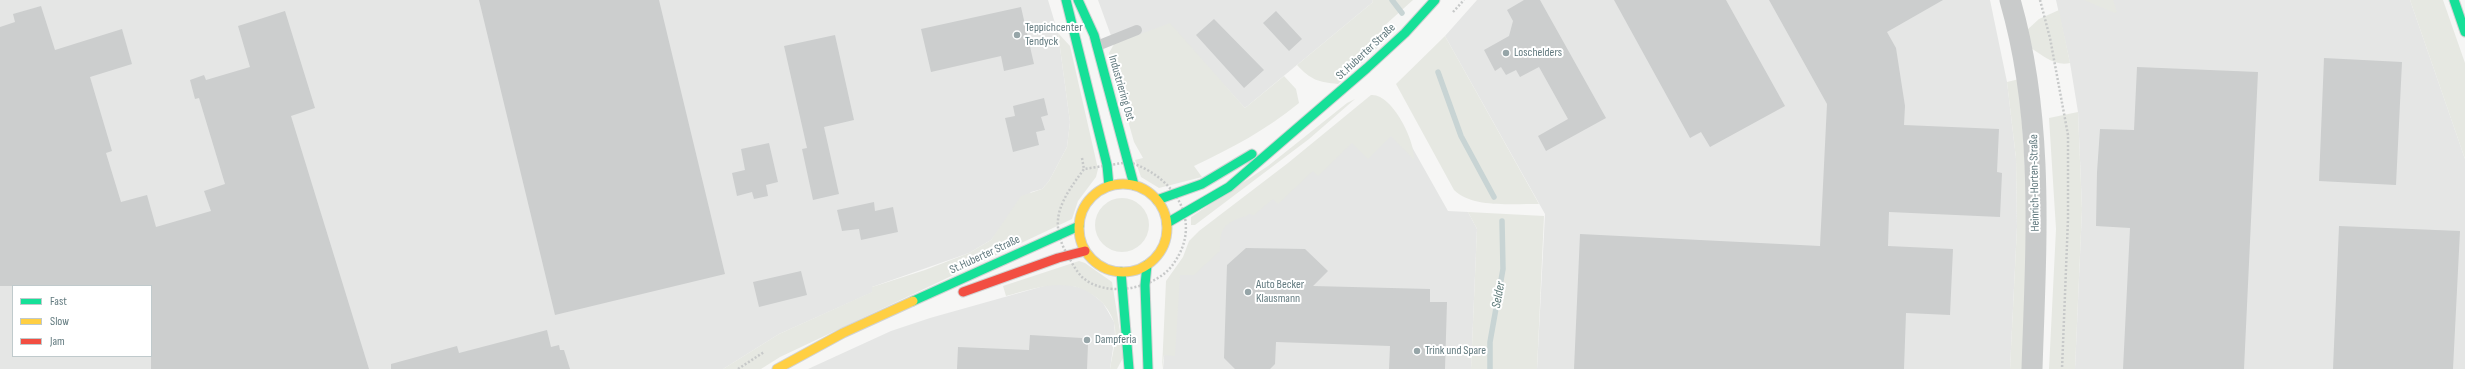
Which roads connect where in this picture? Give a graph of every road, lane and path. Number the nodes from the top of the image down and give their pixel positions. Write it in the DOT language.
graph roads {
  1 [pos="1066,0"];
  2 [pos="1078,0"];
  3 [pos="1435,0"];
  4 [pos="2010,0"];
  5 [pos="2040,0"];
  6 [pos="2454,0"];
  7 [pos="1137,30"];
  8 [pos="2465,32"];
  9 [pos="1097,46"];
  10 [pos="1310,119"];
  11 [pos="1109,186"];
  12 [pos="1134,186"];
  13 [pos="1157,200"];
  14 [pos="1167,223"];
  15 [pos="1079,226"];
  16 [pos="1185,238"];
  17 [pos="1085,251"];
  18 [pos="1147,265"];
  19 [pos="1077,269"];
  20 [pos="1121,272"];
  21 [pos="1160,275"];
  22 [pos="1109,288"];
  23 [pos="902,308"];
  24 [pos="777,369"];
  25 [pos="1130,369"];
  26 [pos="1148,369"];
  27 [pos="2032,369"];
  28 [pos="2062,369"];
  1 -- 11 [label="street"];
  2 -- 9 [label="street, Industriering Ost"];
  3 -- 10 [label="street, St.Huberter Straße"];
  4 -- 27 [label="street, Heinrich-Horten-Straße"];
  5 -- 28 [label="path"];
  6 -- 8 [label="street"];
  7 -- 9 [label="lane"];
  9 -- 12 [label="street, Industriering Ost"];
  10 -- 13 [label="street, St.Huberter Straße"];
  10 -- 14 [label="street, St.Huberter Straße"];
  11 -- 12 [label="street"];
  11 -- 15 [label="street"];
  12 -- 13 [label="street"];
  13 -- 14 [label="street"];
  14 -- 18 [label="street"];
  15 -- 17 [label="street"];
  15 -- 23 [label="street, St.Huberter Straße"];
  16 -- 21 [label="path"];
  17 -- 20 [label="street"];
  17 -- 23 [label="street, St.Huberter Straße"];
  18 -- 20 [label="street"];
  18 -- 26 [label="street"];
  19 -- 22 [label="path"];
  20 -- 25 [label="street"];
  23 -- 24 [label="street, St.Huberter Straße"];
}
